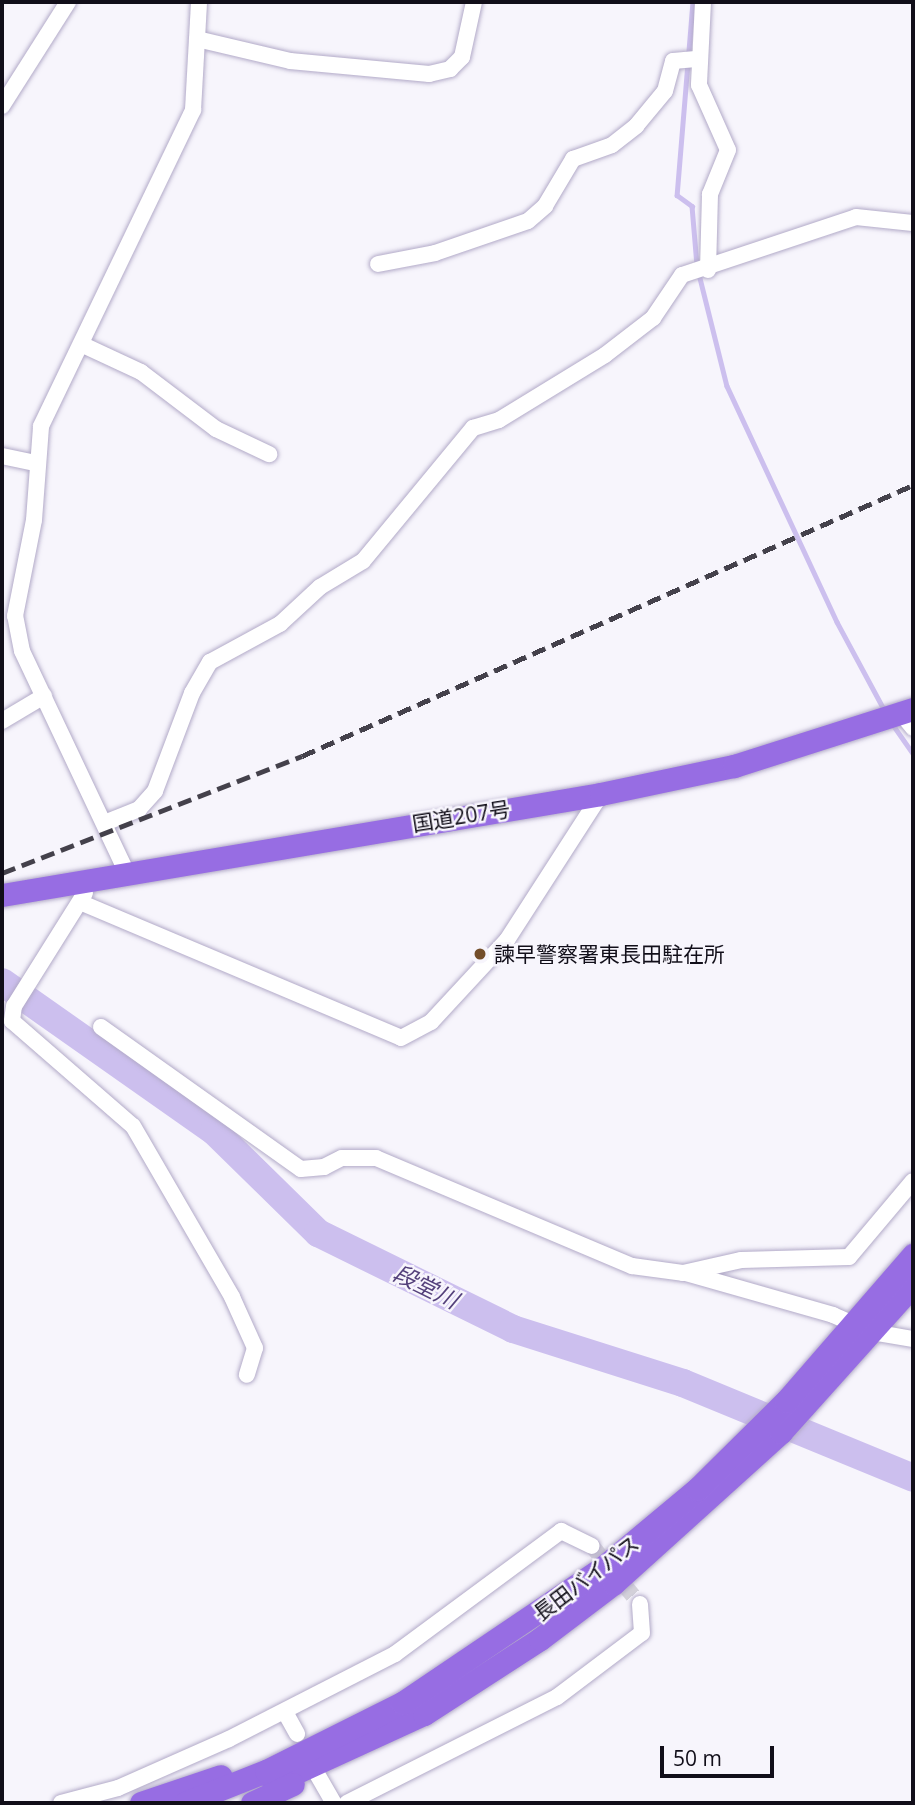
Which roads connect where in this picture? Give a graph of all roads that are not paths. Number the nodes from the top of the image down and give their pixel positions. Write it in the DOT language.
graph roads {
  1 [pos="68,2"];
  2 [pos="199,2"];
  3 [pos="474,2"];
  4 [pos="703,2"];
  5 [pos="197,39"];
  6 [pos="694,60"];
  7 [pos="2,106"];
  8 [pos="913,223"];
  9 [pos="378,264"];
  10 [pos="708,270"];
  11 [pos="83,345"];
  12 [pos="269,454"];
  13 [pos="2,456"];
  14 [pos="36,463"];
  15 [pos="44,696"];
  16 [pos="901,717"];
  17 [pos="2,721"];
  18 [pos="601,794"];
  19 [pos="107,822"];
  20 [pos="126,871"];
  21 [pos="90,877"];
  22 [pos="2,895"];
  23 [pos="82,903"];
  24 [pos="8,1002"];
  25 [pos="102,1027"];
  26 [pos="913,1181"];
  27 [pos="913,1255"];
  28 [pos="683,1272"];
  29 [pos="913,1285"];
  30 [pos="863,1329"];
  31 [pos="913,1339"];
  32 [pos="247,1376"];
  33 [pos="592,1546"];
  34 [pos="640,1604"];
  35 [pos="285,1712"];
  36 [pos="309,1756"];
  37 [pos="61,1803"];
  38 [pos="141,1803"];
  39 [pos="185,1803"];
  40 [pos="220,1803"];
  41 [pos="253,1803"];
  42 [pos="334,1803"];
  43 [pos="347,1803"];
  1 -- 7 [label="street"];
  2 -- 5 [label="street"];
  3 -- 5 [label="street"];
  4 -- 6 [label="street"];
  5 -- 11 [label="street"];
  6 -- 9 [label="street"];
  6 -- 10 [label="street"];
  8 -- 10 [label="street"];
  10 -- 19 [label="street"];
  11 -- 12 [label="street"];
  11 -- 14 [label="street"];
  13 -- 14 [label="street"];
  14 -- 15 [label="street"];
  15 -- 17 [label="street"];
  15 -- 19 [label="street"];
  16 -- 18 [label="highway, 国道207号"];
  18 -- 20 [label="highway, 国道207号"];
  18 -- 23 [label="street"];
  19 -- 20 [label="street"];
  20 -- 21 [label="highway, 国道207号"];
  21 -- 22 [label="highway, 国道207号"];
  21 -- 23 [label="street"];
  23 -- 24 [label="street"];
  24 -- 32 [label="street"];
  25 -- 28 [label="street"];
  26 -- 28 [label="street"];
  27 -- 30 [label="highway, 長田バイパス"];
  28 -- 30 [label="street"];
  29 -- 30 [label="highway, 長田バイパス"];
  30 -- 31 [label="street"];
  30 -- 36 [label="highway, 長田バイパス"];
  33 -- 35 [label="street"];
  34 -- 43 [label="street"];
  35 -- 36 [label="street"];
  35 -- 37 [label="street"];
  36 -- 38 [label="highway"];
  36 -- 39 [label="highway, 長田バイパス"];
  36 -- 40 [label="highway, 長田バイパス"];
  36 -- 41 [label="highway"];
  36 -- 42 [label="street"];
}
